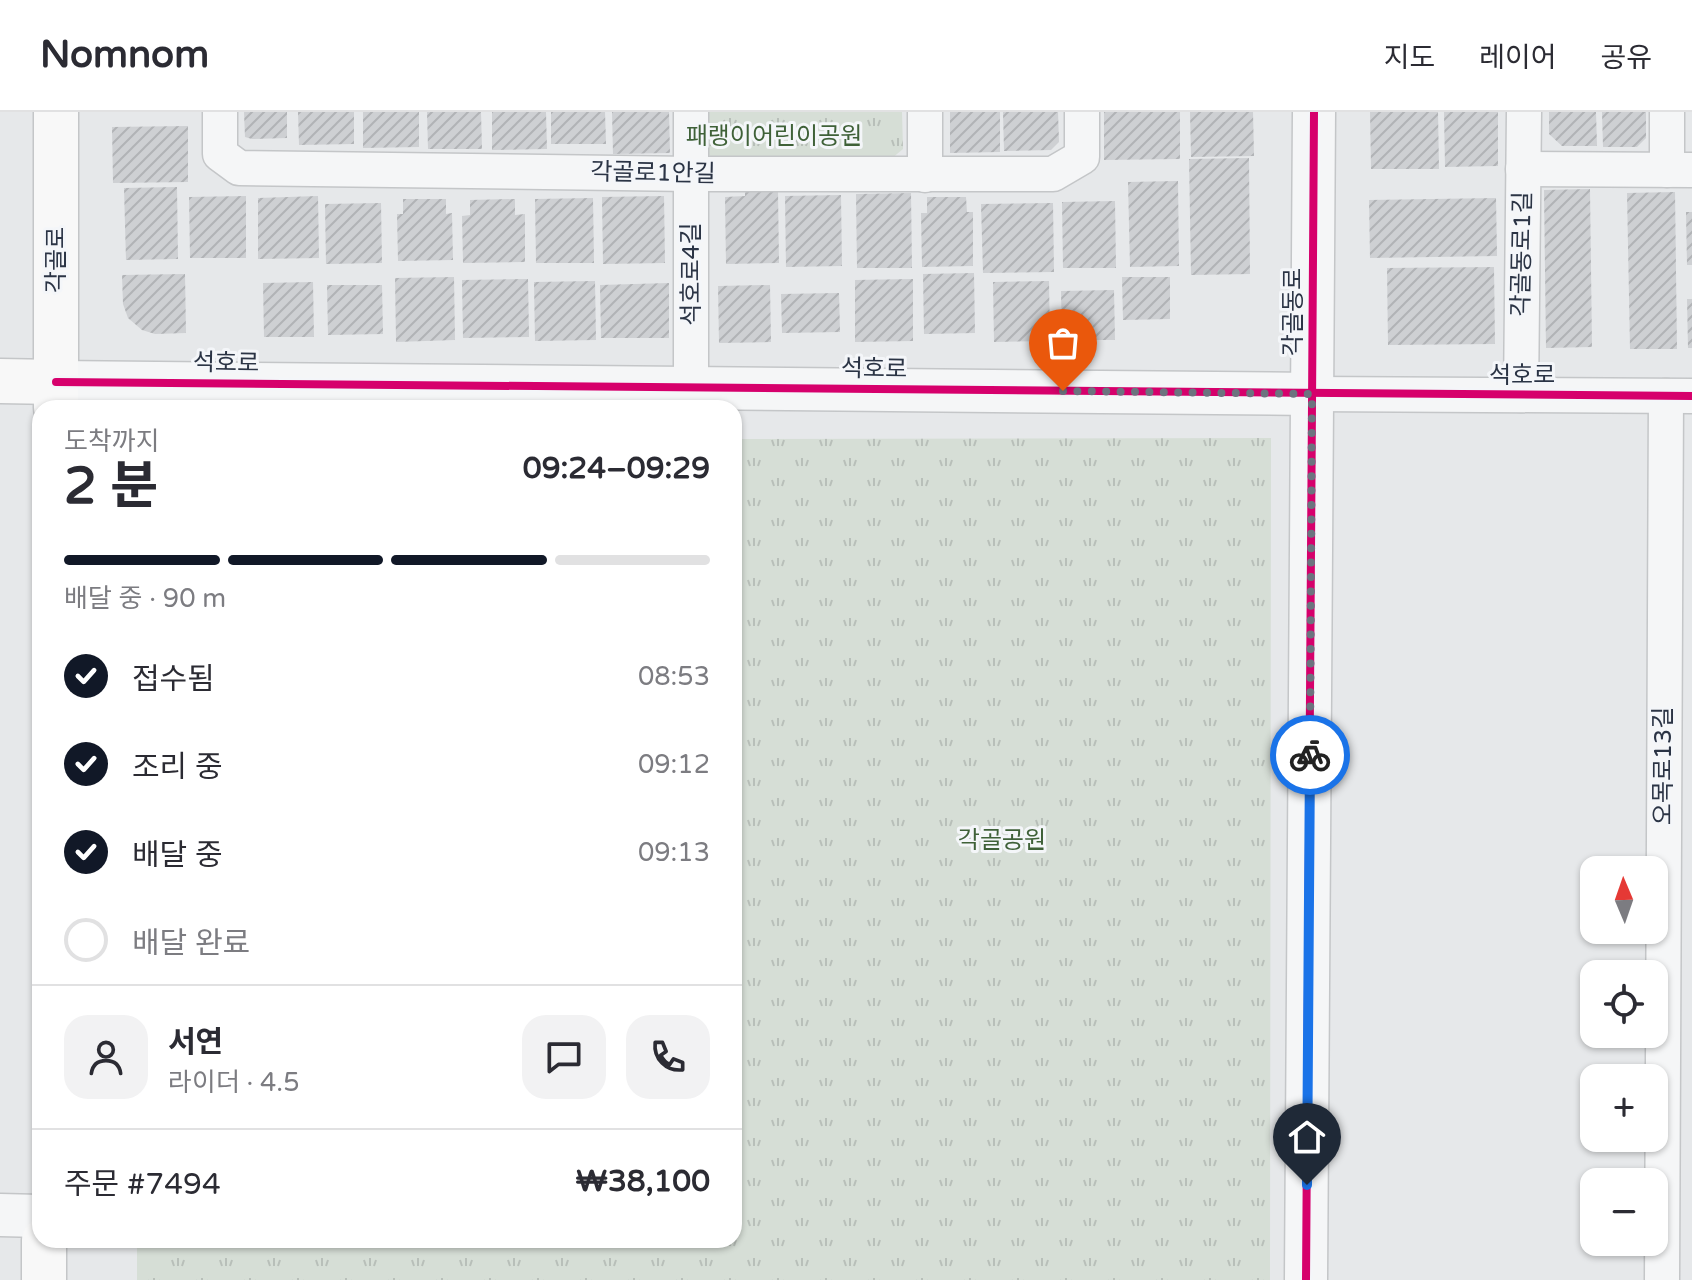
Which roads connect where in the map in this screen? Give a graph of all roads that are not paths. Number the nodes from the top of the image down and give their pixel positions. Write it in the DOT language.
graph roads {
  1 [pos="56,112"];
  2 [pos="220,112"];
  3 [pos="691,112"];
  4 [pos="925,112"];
  5 [pos="1082,112"];
  6 [pos="1314,112"];
  7 [pos="1524,112"];
  8 [pos="1667,112"];
  9 [pos="1523,169"];
  10 [pos="1680,170"];
  11 [pos="691,174"];
  12 [pos="925,175"];
  13 [pos="0,381"];
  14 [pos="691,387"];
  15 [pos="1312,394"];
  16 [pos="56,395"];
  17 [pos="1521,395"];
  18 [pos="1679,396"];
  19 [pos="1677,924"];
  20 [pos="0,1215"];
  21 [pos="32,1216"];
  22 [pos="44,1248"];
  23 [pos="1692,1275"];
  24 [pos="44,1280"];
  25 [pos="1306,1280"];
  26 [pos="1662,1280"];
  27 [pos="1683,1280"];
  1 -- 16 [label="main road, 각골로"];
  2 -- 11 [label="street, 각골로1안길"];
  3 -- 11 [label="street, 석호로4길"];
  4 -- 12 [label="street"];
  5 -- 12 [label="street, 각골로1안길"];
  6 -- 15 [label="street, 각골동로"];
  7 -- 9 [label="street, 각골동로1길"];
  8 -- 10 [label="street"];
  9 -- 10 [label="street"];
  9 -- 17 [label="street, 각골동로1길"];
  11 -- 12 [label="street, 각골로1안길"];
  11 -- 14 [label="street, 석호로4길"];
  13 -- 16 [label="main road, 석호로"];
  14 -- 15 [label="street, 석호로"];
  14 -- 16 [label="street, 석호로"];
  15 -- 17 [label="street, 석호로"];
  15 -- 25 [label="street, 각골동로"];
  17 -- 18 [label="street, 석호로"];
  18 -- 19 [label="street, 오목로13길"];
  19 -- 26 [label="street, 오목로13길"];
  20 -- 21 [label="street"];
  22 -- 24 [label="main road"];
  23 -- 27 [label="street"];
}
